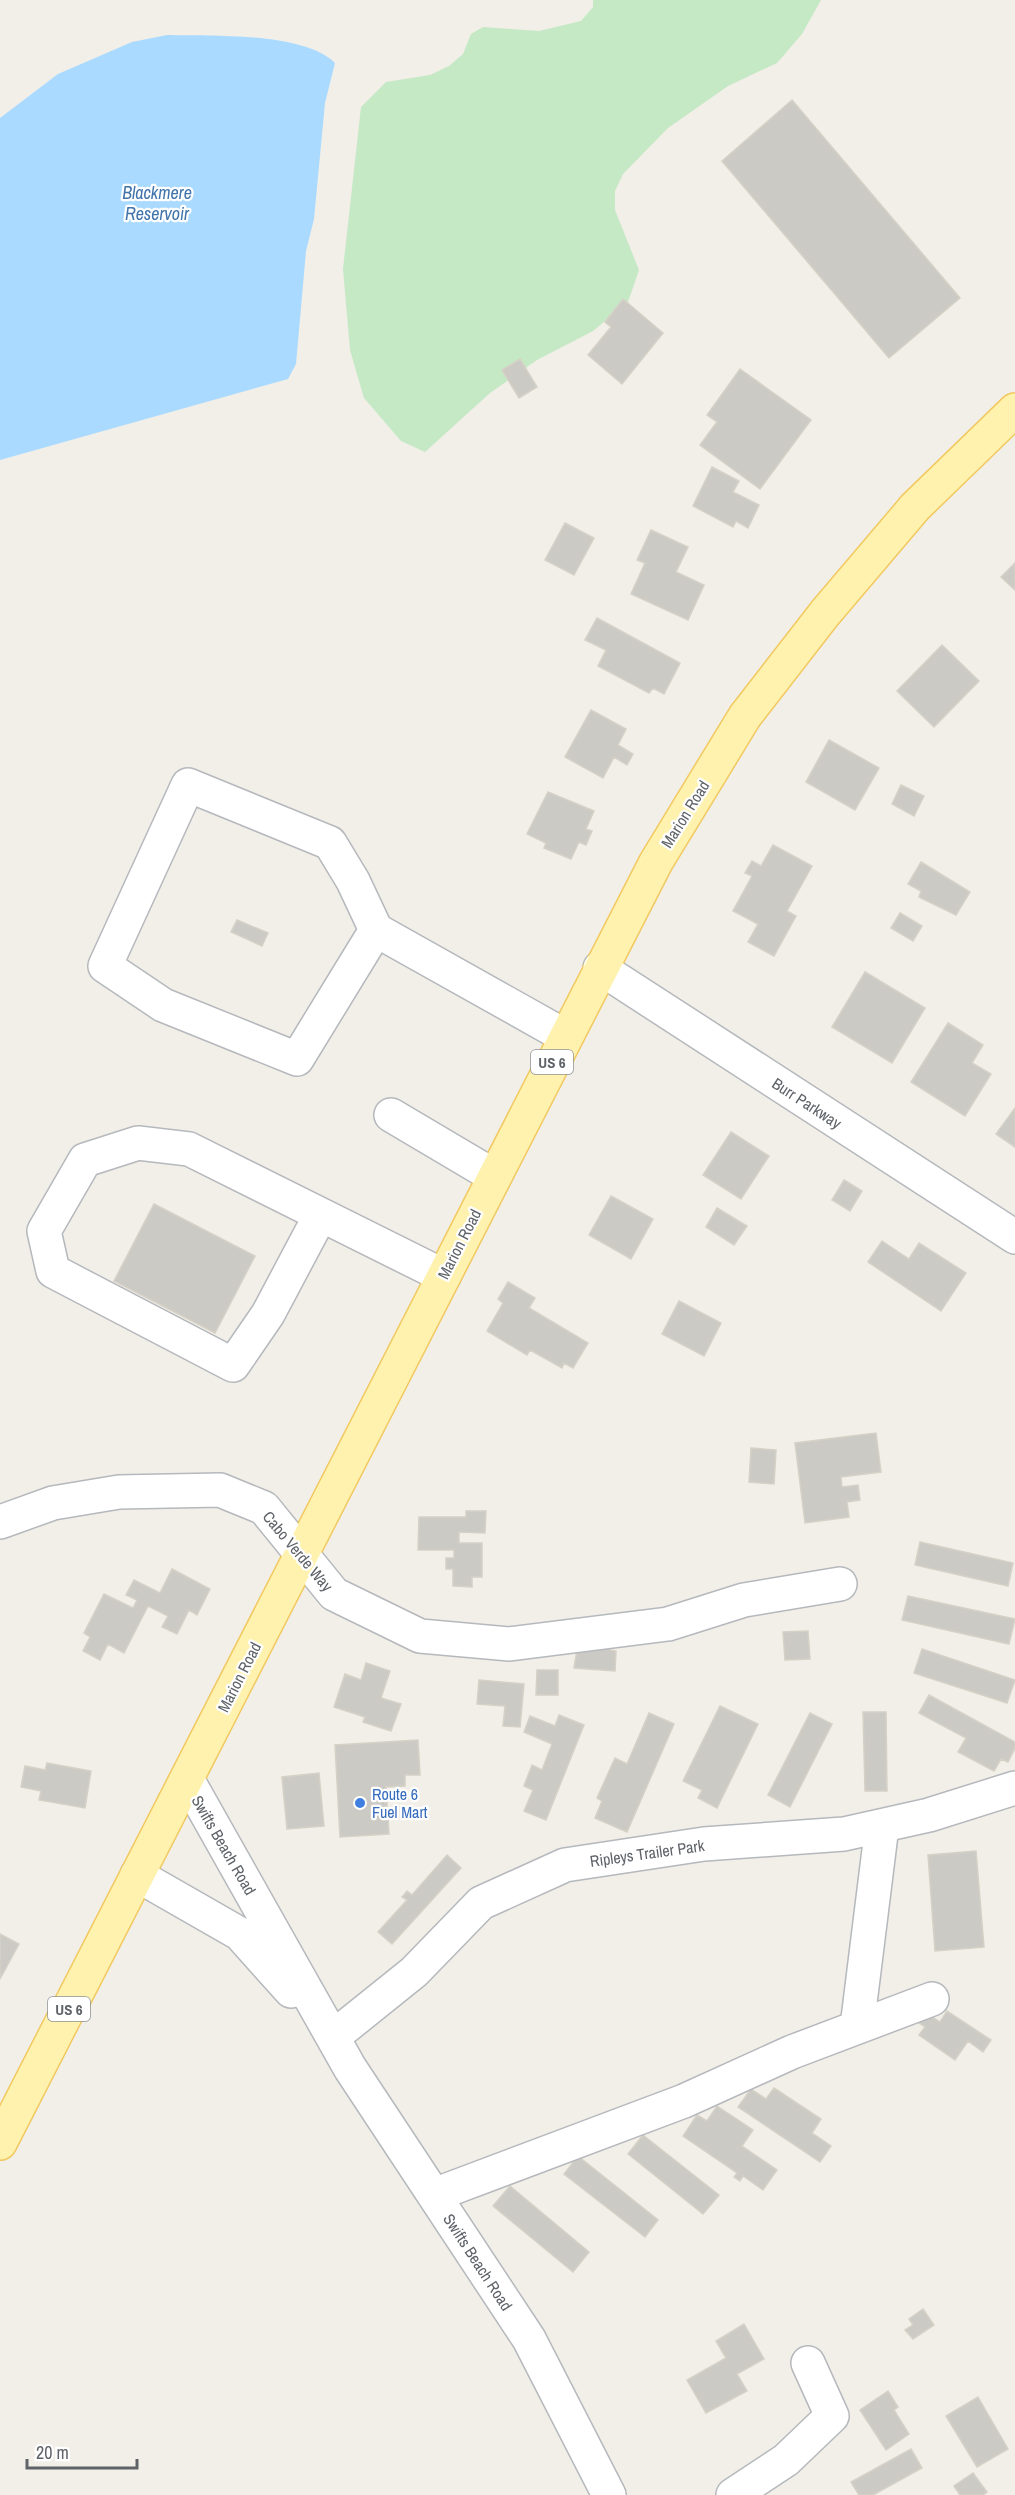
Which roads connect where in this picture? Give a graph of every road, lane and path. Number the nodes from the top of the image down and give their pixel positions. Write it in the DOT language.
graph roads {
  1 [pos="1015,410"];
  2 [pos="376,930"];
  3 [pos="600,968"];
  4 [pos="565,1036"];
  5 [pos="391,1115"];
  6 [pos="494,1176"];
  7 [pos="320,1216"];
  8 [pos="1015,1237"];
  9 [pos="444,1276"];
  10 [pos="0,1522"];
  11 [pos="301,1554"];
  12 [pos="840,1584"];
  13 [pos="187,1779"];
  14 [pos="1015,1788"];
  15 [pos="882,1826"];
  16 [pos="137,1875"];
  17 [pos="932,1999"];
  18 [pos="857,2027"];
  19 [pos="333,2037"];
  20 [pos="0,2143"];
  21 [pos="434,2195"];
  22 [pos="808,2363"];
  23 [pos="609,2495"];
  24 [pos="733,2495"];
  1 -- 3 [label="main road, Marion Road / US 6"];
  2 -- 2 [label="street"];
  2 -- 4 [label="street"];
  3 -- 4 [label="main road, Marion Road / US 6"];
  3 -- 8 [label="street, Burr Parkway"];
  4 -- 6 [label="main road, Marion Road / US 6"];
  5 -- 6 [label="street"];
  6 -- 9 [label="main road, Marion Road / US 6"];
  7 -- 7 [label="street"];
  7 -- 9 [label="street"];
  9 -- 11 [label="main road, Marion Road / US 6"];
  10 -- 11 [label="street, Cabo Verde Way"];
  11 -- 12 [label="street, Cabo Verde Way"];
  11 -- 13 [label="main road, Marion Road / US 6"];
  13 -- 16 [label="main road, Marion Road / US 6"];
  13 -- 19 [label="street, Swifts Beach Road"];
  14 -- 15 [label="street, Ripleys Trailer Park"];
  15 -- 18 [label="street"];
  15 -- 19 [label="street, Ripleys Trailer Park"];
  16 -- 19 [label="street, Swifts Beach Road"];
  16 -- 20 [label="main road, Marion Road / US 6"];
  17 -- 18 [label="street"];
  18 -- 21 [label="street"];
  19 -- 21 [label="street, Swifts Beach Road"];
  21 -- 23 [label="street, Swifts Beach Road"];
  22 -- 24 [label="street"];
}
